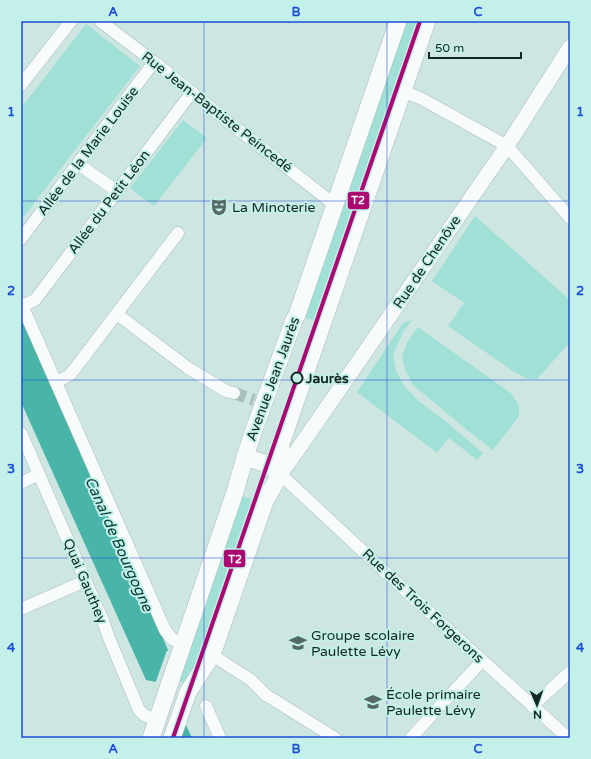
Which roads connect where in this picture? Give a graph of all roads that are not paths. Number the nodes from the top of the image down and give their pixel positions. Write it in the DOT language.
graph roads {
  1 [pos="72,21"];
  2 [pos="398,21"];
  3 [pos="427,21"];
  4 [pos="104,22"];
  5 [pos="570,47"];
  6 [pos="154,62"];
  7 [pos="21,85"];
  8 [pos="403,91"];
  9 [pos="192,92"];
  10 [pos="507,146"];
  11 [pos="78,164"];
  12 [pos="117,191"];
  13 [pos="335,203"];
  14 [pos="570,218"];
  15 [pos="178,233"];
  16 [pos="21,239"];
  17 [pos="22,305"];
  18 [pos="117,314"];
  19 [pos="56,382"];
  20 [pos="234,394"];
  21 [pos="21,433"];
  22 [pos="245,457"];
  23 [pos="39,474"];
  24 [pos="280,474"];
  25 [pos="21,483"];
  26 [pos="85,581"];
  27 [pos="21,609"];
  28 [pos="183,644"];
  29 [pos="212,655"];
  30 [pos="482,661"];
  31 [pos="570,672"];
  32 [pos="206,706"];
  33 [pos="532,706"];
  34 [pos="157,721"];
  35 [pos="151,738"];
  36 [pos="172,738"];
  37 [pos="220,738"];
  38 [pos="335,738"];
  39 [pos="411,738"];
  40 [pos="568,738"];
  1 -- 7 [label="street"];
  2 -- 13 [label="main road, Avenue Jean Jaurès"];
  3 -- 8 [label="main road, Avenue Jean Jaurès"];
  4 -- 6 [label="street, Rue Jean-Baptiste Peincedé"];
  5 -- 10 [label="street, Rue de Chenôve"];
  6 -- 9 [label="street, Rue Jean-Baptiste Peincedé"];
  6 -- 11 [label="street, Allée de la Marie Louise"];
  8 -- 10 [label="street"];
  8 -- 24 [label="main road, Avenue Jean Jaurès"];
  9 -- 12 [label="street, Allée du Petit Léon"];
  9 -- 13 [label="street, Rue Jean-Baptiste Peincedé"];
  10 -- 14 [label="street"];
  10 -- 24 [label="street, Rue de Chenôve"];
  11 -- 12 [label="street"];
  11 -- 16 [label="street, Allée de la Marie Louise"];
  12 -- 17 [label="street, Allée du Petit Léon"];
  13 -- 22 [label="main road, Avenue Jean Jaurès"];
  15 -- 18 [label="street"];
  17 -- 19 [label="street"];
  18 -- 19 [label="street"];
  18 -- 20 [label="street"];
  19 -- 28 [label="street"];
  21 -- 23 [label="street, Quai Gauthey"];
  22 -- 24 [label="main road"];
  22 -- 28 [label="main road, Avenue Jean Jaurès"];
  23 -- 25 [label="street"];
  23 -- 26 [label="street, Quai Gauthey"];
  24 -- 29 [label="main road, Avenue Jean Jaurès"];
  24 -- 30 [label="street, Rue des Trois Forgerons"];
  26 -- 27 [label="street"];
  26 -- 34 [label="street, Quai Gauthey"];
  28 -- 34 [label="main road, Avenue Jean Jaurès"];
  29 -- 36 [label="main road, Avenue Jean Jaurès"];
  29 -- 38 [label="street"];
  30 -- 33 [label="street, Rue des Trois Forgerons"];
  30 -- 39 [label="street"];
  31 -- 33 [label="street"];
  32 -- 37 [label="street"];
  33 -- 40 [label="street, Rue des Trois Forgerons"];
  34 -- 35 [label="main road, Avenue Jean Jaurès"];
}
